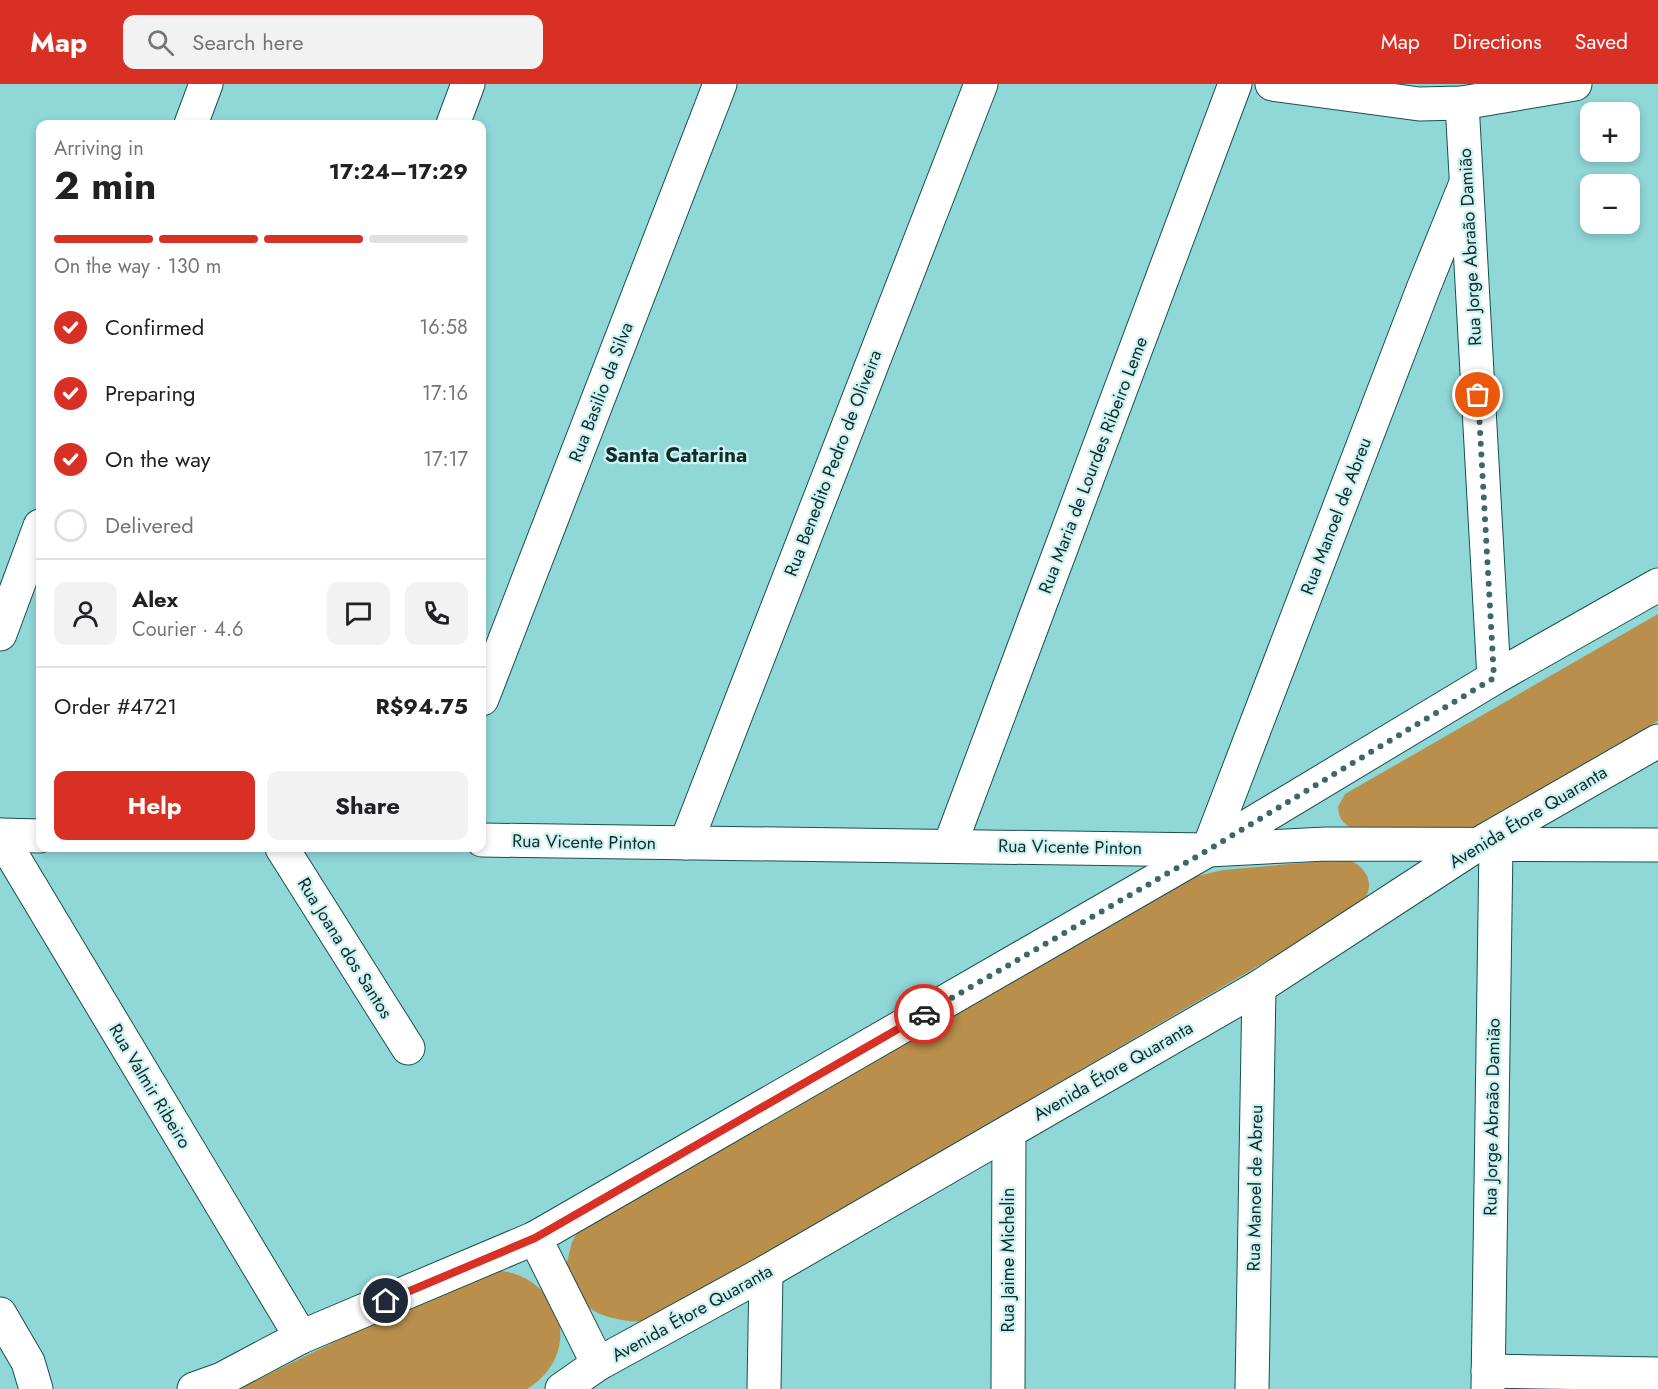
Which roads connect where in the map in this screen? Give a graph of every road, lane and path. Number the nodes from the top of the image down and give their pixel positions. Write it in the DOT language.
graph roads {
  1 [pos="206,84"];
  2 [pos="468,84"];
  3 [pos="720,84"];
  4 [pos="981,84"];
  5 [pos="1236,84"];
  6 [pos="1272,84"];
  7 [pos="1575,84"];
  8 [pos="1462,104"];
  9 [pos="192,120"];
  10 [pos="454,120"];
  11 [pos="1466,183"];
  12 [pos="36,537"];
  13 [pos="1658,585"];
  14 [pos="0,634"];
  15 [pos="1494,678"];
  16 [pos="486,689"];
  17 [pos="1658,741"];
  18 [pos="0,836"];
  19 [pos="36,836"];
  20 [pos="486,840"];
  21 [pos="686,843"];
  22 [pos="950,845"];
  23 [pos="1487,845"];
  24 [pos="1658,845"];
  25 [pos="1208,850"];
  26 [pos="285,852"];
  27 [pos="1259,987"];
  28 [pos="408,1048"];
  29 [pos="1009,1132"];
  30 [pos="535,1238"];
  31 [pos="766,1272"];
  32 [pos="0,1314"];
  33 [pos="301,1337"];
  34 [pos="598,1364"];
  35 [pos="1658,1374"];
  36 [pos="1488,1380"];
  37 [pos="36,1389"];
  38 [pos="194,1389"];
  39 [pos="562,1389"];
  40 [pos="764,1389"];
  41 [pos="1008,1389"];
  42 [pos="1252,1389"];
  1 -- 9 [label="street"];
  2 -- 10 [label="street"];
  3 -- 16 [label="street, Rua Basilio da Silva"];
  4 -- 21 [label="street, Rua Benedito Pedro de Oliveira"];
  5 -- 22 [label="street, Rua Maria de Lourdes Ribeiro Leme"];
  6 -- 8 [label="street"];
  7 -- 8 [label="street"];
  8 -- 11 [label="street, Rua Jorge Abraão Damião"];
  11 -- 15 [label="street, Rua Jorge Abraão Damião"];
  11 -- 25 [label="street, Rua Manoel de Abreu"];
  12 -- 14 [label="street"];
  13 -- 15 [label="street"];
  15 -- 25 [label="street"];
  17 -- 23 [label="street, Avenida Étore Quaranta"];
  18 -- 19 [label="street"];
  18 -- 33 [label="street, Rua Valmir Ribeiro"];
  20 -- 21 [label="street, Rua Vicente Pinton"];
  21 -- 22 [label="street, Rua Vicente Pinton"];
  22 -- 25 [label="street, Rua Vicente Pinton"];
  23 -- 24 [label="street, Rua Vicente Pinton"];
  23 -- 25 [label="street, Rua Vicente Pinton"];
  23 -- 27 [label="street, Avenida Étore Quaranta"];
  23 -- 36 [label="street, Rua Jorge Abraão Damião"];
  25 -- 30 [label="street"];
  26 -- 28 [label="street, Rua Joana dos Santos"];
  27 -- 29 [label="street, Avenida Étore Quaranta"];
  27 -- 42 [label="street, Rua Manoel de Abreu"];
  29 -- 31 [label="street, Avenida Étore Quaranta"];
  29 -- 41 [label="street, Rua Jaime Michelin"];
  30 -- 33 [label="street"];
  30 -- 34 [label="street"];
  31 -- 34 [label="street, Avenida Étore Quaranta"];
  31 -- 40 [label="street"];
  32 -- 37 [label="street"];
  33 -- 38 [label="street"];
  34 -- 39 [label="street, Avenida Étore Quaranta"];
  35 -- 36 [label="street"];
}
